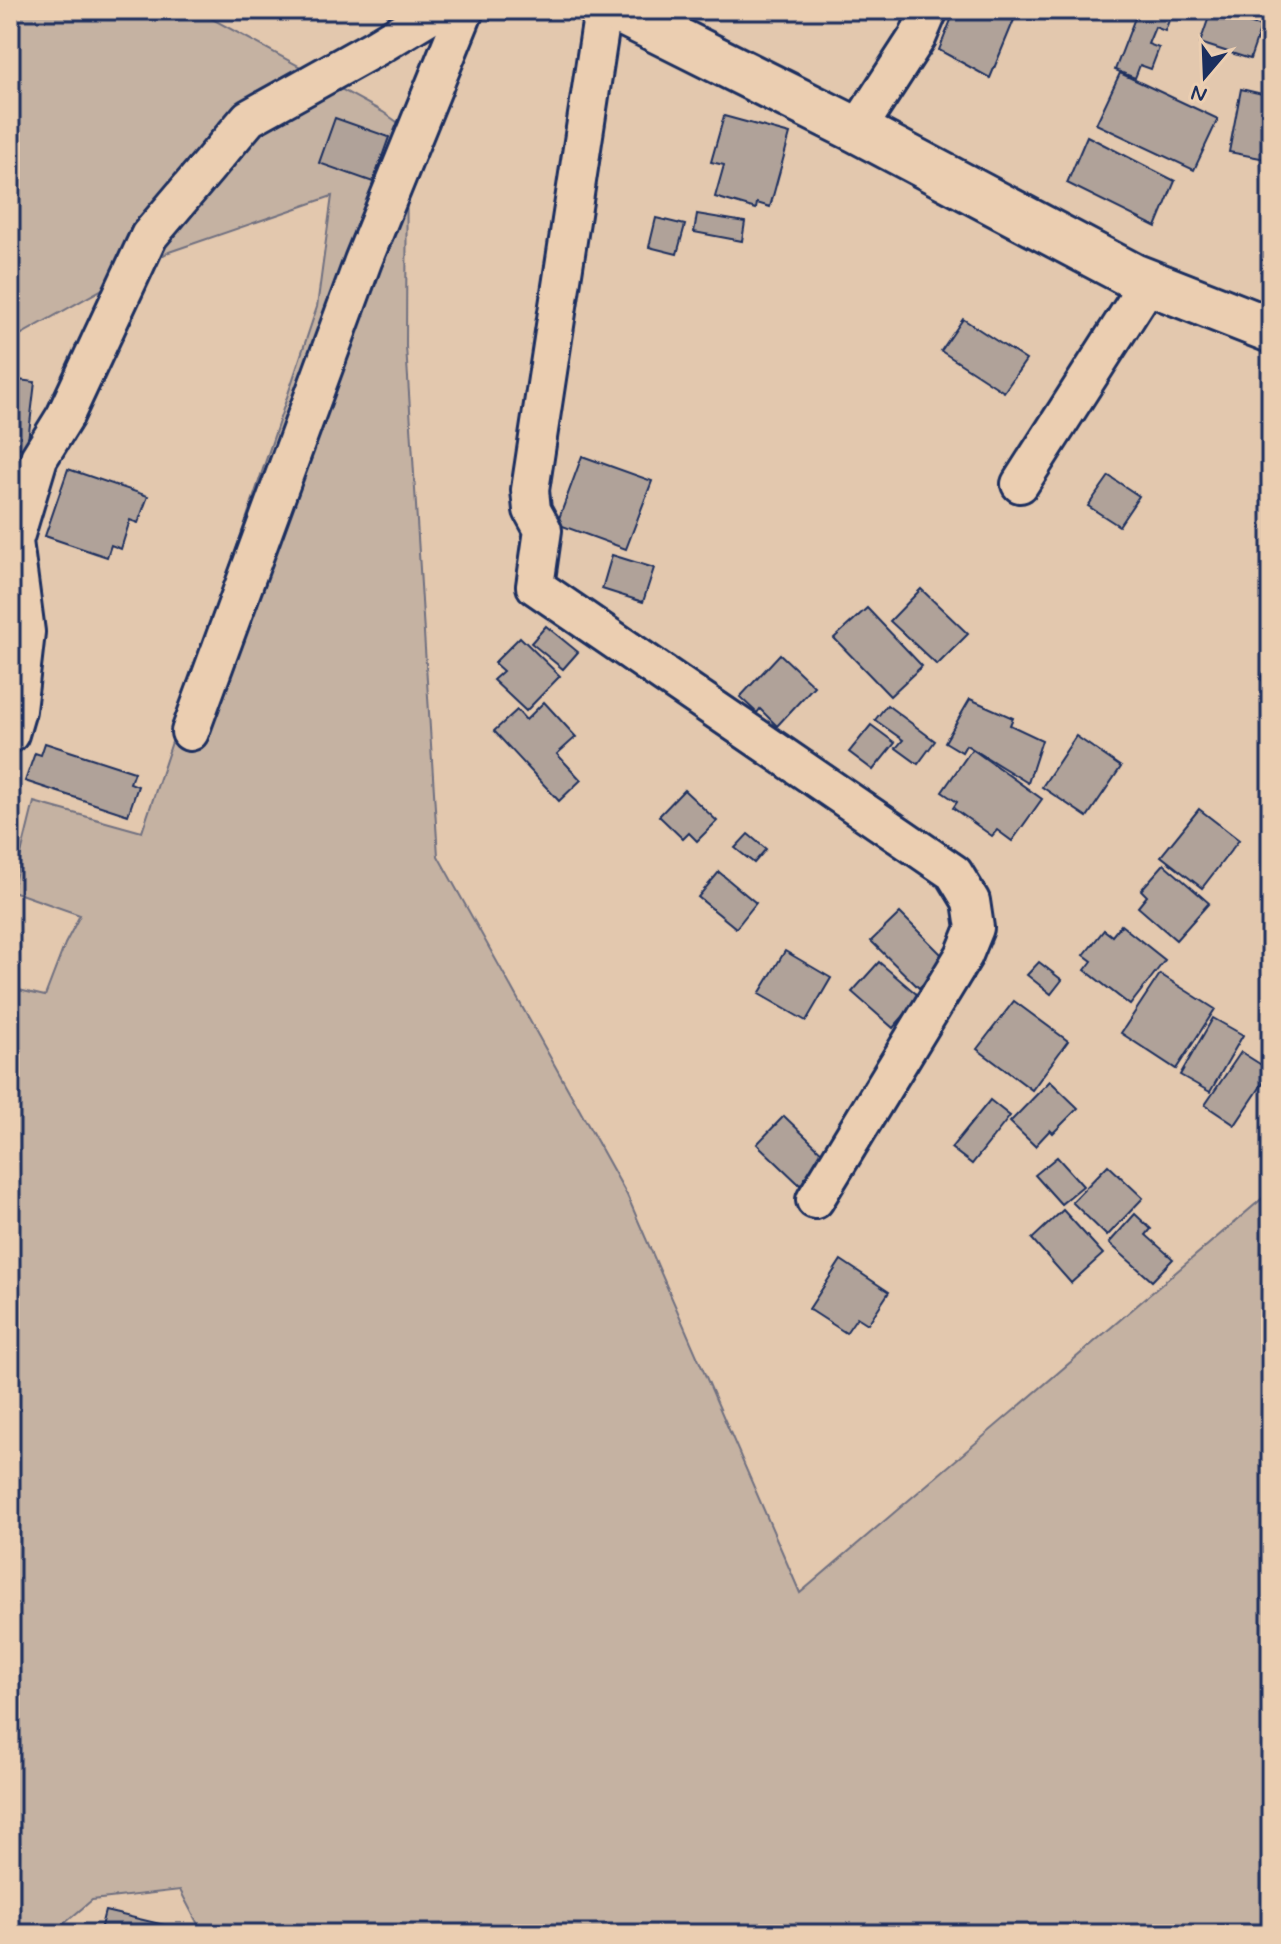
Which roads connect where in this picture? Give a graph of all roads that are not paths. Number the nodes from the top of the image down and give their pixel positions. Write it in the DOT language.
graph roads {
  1 [pos="438,10"];
  2 [pos="465,10"];
  3 [pos="603,10"];
  4 [pos="617,10"];
  5 [pos="929,10"];
  6 [pos="857,130"];
  7 [pos="1149,282"];
  8 [pos="1271,330"];
  9 [pos="1020,484"];
  10 [pos="190,732"];
  11 [pos="10,734"];
  12 [pos="815,1200"];
  1 -- 11 [label="street"];
  2 -- 10 [label="street"];
  3 -- 12 [label="street"];
  4 -- 6 [label="street"];
  5 -- 6 [label="street"];
  6 -- 7 [label="street"];
  7 -- 8 [label="street"];
  7 -- 9 [label="street"];
}
